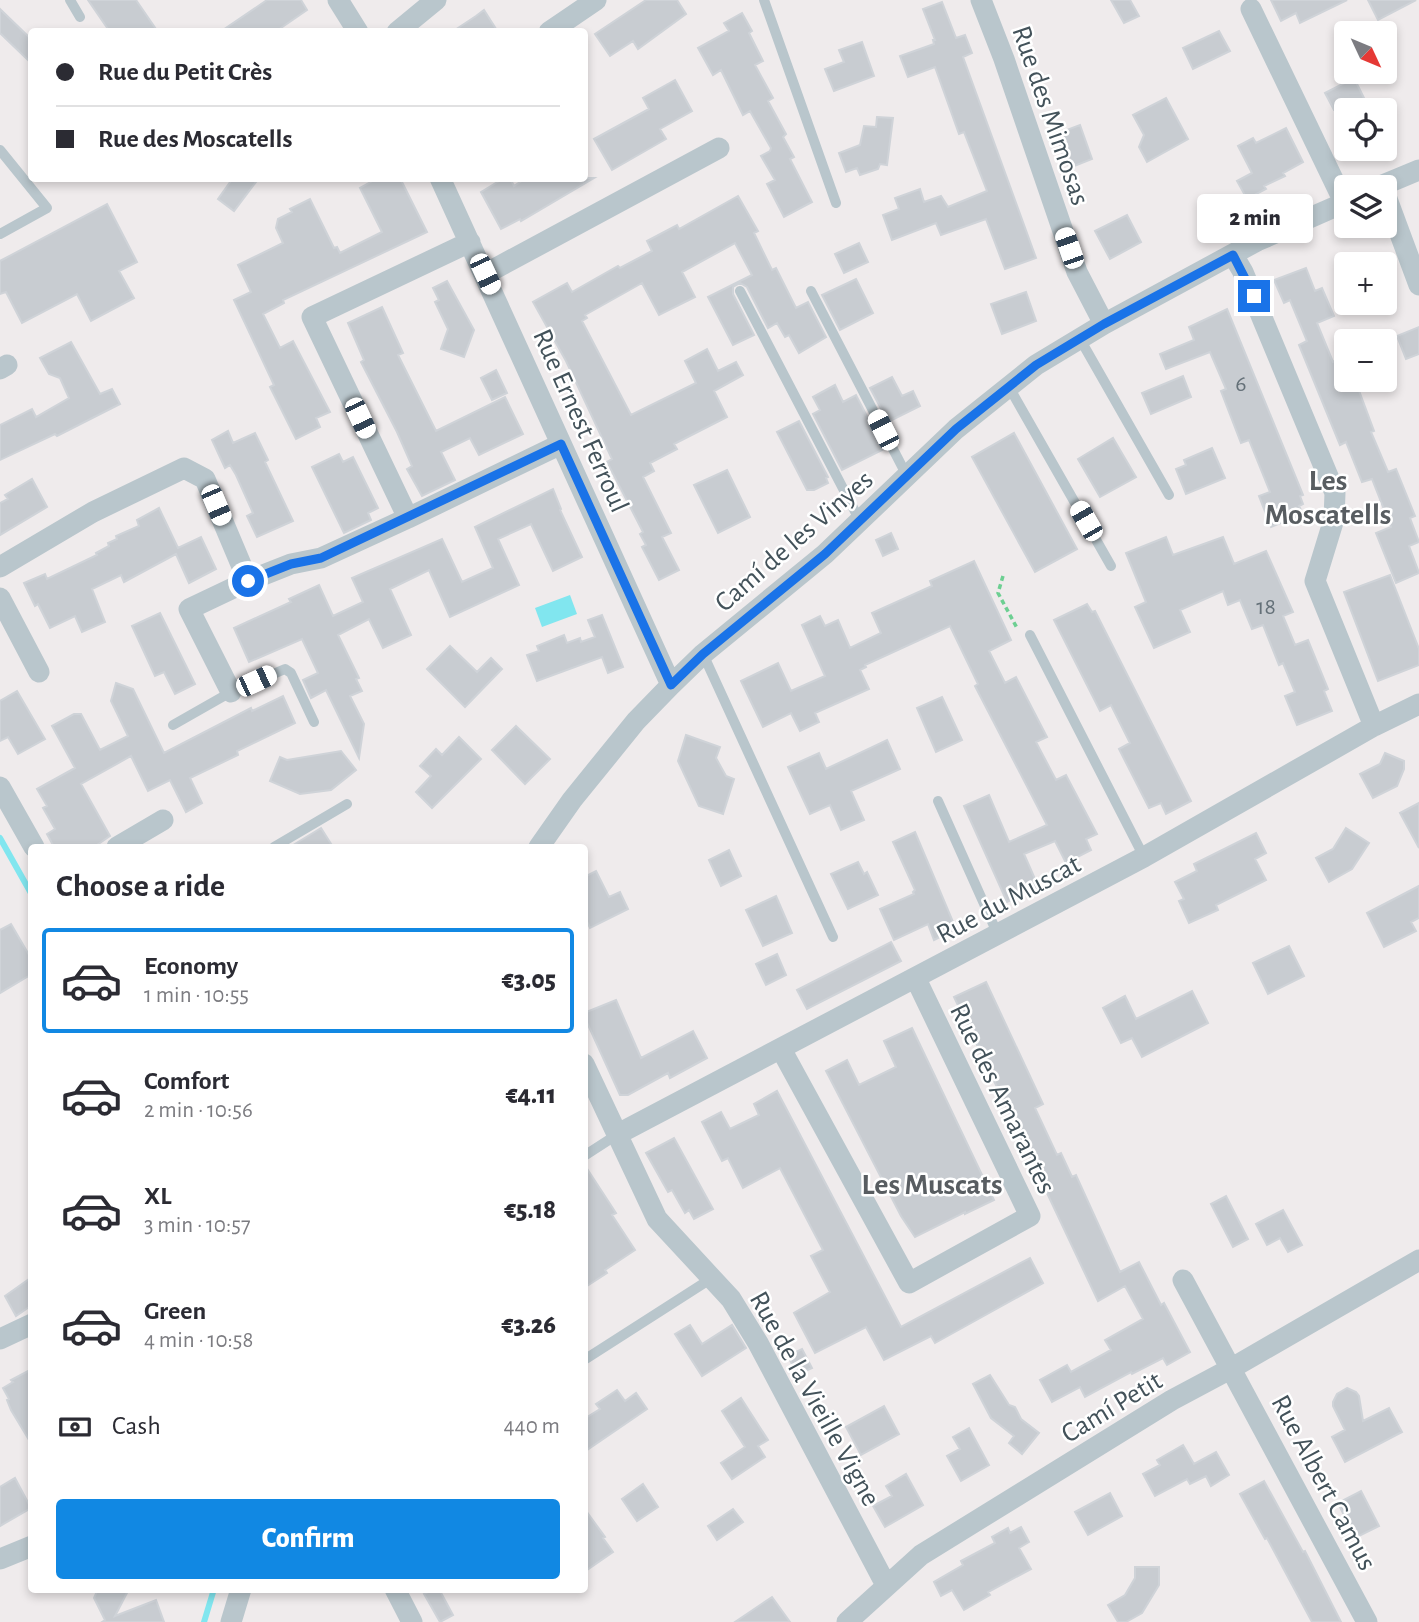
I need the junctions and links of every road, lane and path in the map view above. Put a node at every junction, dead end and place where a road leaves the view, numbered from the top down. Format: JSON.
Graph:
{"nodes":[{"id":1,"x":70,"y":0,"type":"edge"},
{"id":2,"x":338,"y":0,"type":"edge"},
{"id":3,"x":436,"y":0,"type":"edge"},
{"id":4,"x":596,"y":0,"type":"edge"},
{"id":5,"x":764,"y":0,"type":"edge"},
{"id":6,"x":981,"y":0,"type":"edge"},
{"id":7,"x":1251,"y":9,"type":"dead end"},
{"id":8,"x":80,"y":17,"type":"dead end"},
{"id":9,"x":352,"y":28,"type":"edge"},
{"id":10,"x":402,"y":28,"type":"edge"},
{"id":11,"x":555,"y":28,"type":"edge"},
{"id":12,"x":719,"y":148,"type":"dead end"},
{"id":13,"x":0,"y":150,"type":"edge"},
{"id":14,"x":1419,"y":170,"type":"edge"},
{"id":15,"x":1334,"y":179,"type":"edge"},
{"id":16,"x":1397,"y":181,"type":"edge"},
{"id":17,"x":442,"y":182,"type":"edge"},
{"id":18,"x":836,"y":203,"type":"dead end"},
{"id":19,"x":1334,"y":207,"type":"edge"},
{"id":20,"x":1397,"y":227,"type":"edge"},
{"id":21,"x":0,"y":234,"type":"edge"},
{"id":22,"x":470,"y":242,"type":"junction"},
{"id":23,"x":1233,"y":255,"type":"junction"},
{"id":24,"x":485,"y":274,"type":"junction"},
{"id":25,"x":1419,"y":285,"type":"edge"},
{"id":26,"x":811,"y":290,"type":"dead end"},
{"id":27,"x":740,"y":291,"type":"dead end"},
{"id":28,"x":1104,"y":324,"type":"junction"},
{"id":29,"x":1080,"y":339,"type":"junction"},
{"id":30,"x":1009,"y":387,"type":"junction"},
{"id":31,"x":561,"y":444,"type":"junction"},
{"id":32,"x":906,"y":477,"type":"junction"},
{"id":33,"x":1169,"y":495,"type":"dead end"},
{"id":34,"x":408,"y":518,"type":"junction"},
{"id":35,"x":860,"y":521,"type":"junction"},
{"id":36,"x":1111,"y":566,"type":"dead end"},
{"id":37,"x":0,"y":567,"type":"edge"},
{"id":38,"x":1003,"y":576,"type":"dead end"},
{"id":39,"x":248,"y":581,"type":"junction"},
{"id":40,"x":0,"y":598,"type":"edge"},
{"id":41,"x":1030,"y":635,"type":"joint"},
{"id":42,"x":703,"y":654,"type":"junction"},
{"id":43,"x":39,"y":671,"type":"dead end"},
{"id":44,"x":671,"y":685,"type":"junction"},
{"id":45,"x":231,"y":692,"type":"junction"},
{"id":46,"x":1419,"y":704,"type":"edge"},
{"id":47,"x":314,"y":722,"type":"dead end"},
{"id":48,"x":173,"y":725,"type":"dead end"},
{"id":49,"x":1374,"y":726,"type":"junction"},
{"id":50,"x":0,"y":787,"type":"edge"},
{"id":51,"x":938,"y":801,"type":"dead end"},
{"id":52,"x":347,"y":804,"type":"dead end"},
{"id":53,"x":163,"y":820,"type":"dead end"},
{"id":54,"x":32,"y":844,"type":"edge"},
{"id":55,"x":122,"y":844,"type":"edge"},
{"id":56,"x":279,"y":844,"type":"edge"},
{"id":57,"x":541,"y":844,"type":"edge"},
{"id":58,"x":1144,"y":857,"type":"junction"},
{"id":59,"x":998,"y":935,"type":"junction"},
{"id":60,"x":833,"y":937,"type":"dead end"},
{"id":61,"x":916,"y":979,"type":"junction"},
{"id":62,"x":780,"y":1049,"type":"junction"},
{"id":63,"x":588,"y":1073,"type":"edge"},
{"id":64,"x":618,"y":1134,"type":"junction"},
{"id":65,"x":588,"y":1153,"type":"edge"},
{"id":66,"x":1419,"y":1260,"type":"edge"},
{"id":67,"x":712,"y":1278,"type":"junction"},
{"id":68,"x":1183,"y":1280,"type":"dead end"},
{"id":69,"x":28,"y":1326,"type":"edge"},
{"id":70,"x":1,"y":1337,"type":"edge"},
{"id":71,"x":588,"y":1357,"type":"edge"},
{"id":72,"x":1232,"y":1368,"type":"junction"},
{"id":73,"x":28,"y":1548,"type":"edge"},
{"id":74,"x":0,"y":1559,"type":"edge"},
{"id":75,"x":886,"y":1585,"type":"junction"},
{"id":76,"x":240,"y":1593,"type":"edge"},
{"id":77,"x":398,"y":1593,"type":"edge"},
{"id":78,"x":231,"y":1622,"type":"edge"},
{"id":79,"x":412,"y":1622,"type":"edge"},
{"id":80,"x":847,"y":1622,"type":"edge"},
{"id":81,"x":1367,"y":1622,"type":"edge"}],
"edges":[{"from":1,"to":8,"type":"lane"},
{"from":2,"to":9,"type":"street"},
{"from":3,"to":10,"type":"street"},
{"from":4,"to":11,"type":"street"},
{"from":5,"to":18,"type":"lane"},
{"from":6,"to":28,"type":"street","name":"Rue des Mimosas"},
{"from":7,"to":15,"type":"street"},
{"from":12,"to":24,"type":"street"},
{"from":13,"to":21,"type":"lane"},
{"from":14,"to":16,"type":"street"},
{"from":17,"to":22,"type":"street","name":"Rue Ernest Ferroul"},
{"from":19,"to":23,"type":"street","name":"Camí de les Vinyes"},
{"from":20,"to":25,"type":"street"},
{"from":22,"to":24,"type":"street","name":"Rue Ernest Ferroul"},
{"from":22,"to":34,"type":"street"},
{"from":23,"to":28,"type":"street","name":"Camí de les Vinyes"},
{"from":23,"to":49,"type":"street"},
{"from":24,"to":31,"type":"street","name":"Rue Ernest Ferroul"},
{"from":26,"to":32,"type":"lane"},
{"from":27,"to":35,"type":"lane"},
{"from":28,"to":29,"type":"street","name":"Camí de les Vinyes"},
{"from":29,"to":30,"type":"street","name":"Camí de les Vinyes"},
{"from":29,"to":33,"type":"lane"},
{"from":30,"to":32,"type":"street","name":"Camí de les Vinyes"},
{"from":30,"to":36,"type":"lane"},
{"from":31,"to":34,"type":"street"},
{"from":31,"to":44,"type":"street","name":"Rue Ernest Ferroul"},
{"from":32,"to":35,"type":"street","name":"Camí de les Vinyes"},
{"from":34,"to":39,"type":"street"},
{"from":35,"to":42,"type":"street","name":"Camí de les Vinyes"},
{"from":37,"to":39,"type":"street"},
{"from":38,"to":41,"type":"path"},
{"from":39,"to":45,"type":"street"},
{"from":40,"to":43,"type":"street"},
{"from":41,"to":58,"type":"lane"},
{"from":42,"to":44,"type":"street","name":"Camí de les Vinyes"},
{"from":42,"to":60,"type":"lane"},
{"from":44,"to":57,"type":"street","name":"Camí de les Vinyes"},
{"from":45,"to":47,"type":"lane"},
{"from":45,"to":48,"type":"lane"},
{"from":46,"to":49,"type":"street","name":"Rue du Muscat"},
{"from":49,"to":58,"type":"street","name":"Rue du Muscat"},
{"from":50,"to":54,"type":"street"},
{"from":51,"to":59,"type":"lane"},
{"from":52,"to":56,"type":"lane"},
{"from":53,"to":55,"type":"street"},
{"from":58,"to":59,"type":"street","name":"Rue du Muscat"},
{"from":59,"to":61,"type":"street","name":"Rue du Muscat"},
{"from":61,"to":62,"type":"street","name":"Rue du Muscat"},
{"from":61,"to":62,"type":"street","name":"Rue des Amarantes"},
{"from":62,"to":64,"type":"street","name":"Rue du Muscat"},
{"from":63,"to":64,"type":"street","name":"Rue de la Vieille Vigne"},
{"from":64,"to":65,"type":"lane"},
{"from":64,"to":67,"type":"street","name":"Rue de la Vieille Vigne"},
{"from":66,"to":72,"type":"street","name":"Camí Petit"},
{"from":67,"to":71,"type":"lane"},
{"from":67,"to":75,"type":"street","name":"Rue de la Vieille Vigne"},
{"from":68,"to":72,"type":"street","name":"Rue Albert Camus"},
{"from":69,"to":70,"type":"street"},
{"from":72,"to":75,"type":"street","name":"Camí Petit"},
{"from":72,"to":81,"type":"street","name":"Rue Albert Camus"},
{"from":73,"to":74,"type":"street"},
{"from":75,"to":80,"type":"street","name":"Camí Petit"},
{"from":76,"to":78,"type":"street"},
{"from":77,"to":79,"type":"street"}]}
